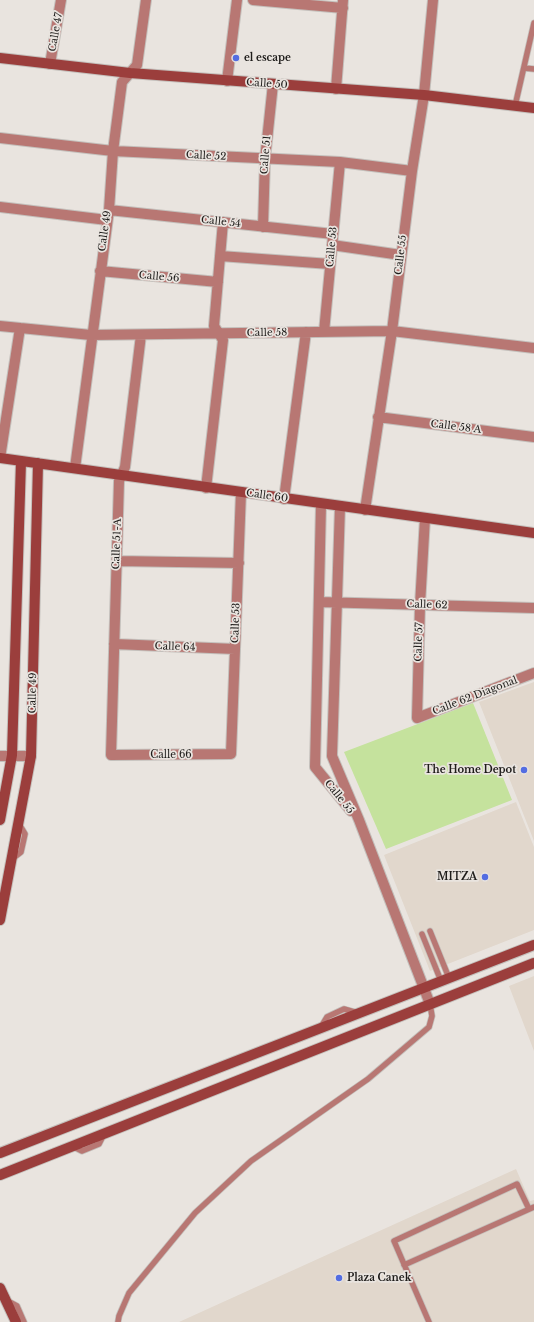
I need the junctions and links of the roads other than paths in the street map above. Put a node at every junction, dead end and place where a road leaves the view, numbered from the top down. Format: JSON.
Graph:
{"nodes":[{"id":1,"x":61,"y":0,"type":"edge"},
{"id":2,"x":146,"y":0,"type":"edge"},
{"id":3,"x":237,"y":0,"type":"edge"},
{"id":4,"x":253,"y":0,"type":"edge"},
{"id":5,"x":433,"y":0,"type":"edge"},
{"id":6,"x":343,"y":4,"type":"edge"},
{"id":7,"x":534,"y":23,"type":"edge"},
{"id":8,"x":0,"y":58,"type":"edge"},
{"id":9,"x":50,"y":64,"type":"junction"},
{"id":10,"x":524,"y":68,"type":"junction"},
{"id":11,"x":534,"y":69,"type":"edge"},
{"id":12,"x":130,"y":74,"type":"junction"},
{"id":13,"x":227,"y":81,"type":"junction"},
{"id":14,"x":274,"y":84,"type":"junction"},
{"id":15,"x":336,"y":89,"type":"junction"},
{"id":16,"x":424,"y":95,"type":"junction"},
{"id":17,"x":515,"y":106,"type":"junction"},
{"id":18,"x":534,"y":108,"type":"edge"},
{"id":19,"x":0,"y":138,"type":"edge"},
{"id":20,"x":113,"y":151,"type":"junction"},
{"id":21,"x":265,"y":159,"type":"junction"},
{"id":22,"x":340,"y":162,"type":"junction"},
{"id":23,"x":412,"y":171,"type":"junction"},
{"id":24,"x":0,"y":207,"type":"edge"},
{"id":25,"x":108,"y":215,"type":"junction"},
{"id":26,"x":223,"y":222,"type":"junction"},
{"id":27,"x":263,"y":227,"type":"junction"},
{"id":28,"x":333,"y":234,"type":"junction"},
{"id":29,"x":332,"y":246,"type":"junction"},
{"id":30,"x":401,"y":255,"type":"junction"},
{"id":31,"x":220,"y":256,"type":"junction"},
{"id":32,"x":330,"y":264,"type":"junction"},
{"id":33,"x":100,"y":271,"type":"junction"},
{"id":34,"x":218,"y":282,"type":"junction"},
{"id":35,"x":0,"y":326,"type":"edge"},
{"id":36,"x":20,"y":328,"type":"junction"},
{"id":37,"x":392,"y":331,"type":"junction"},
{"id":38,"x":306,"y":332,"type":"junction"},
{"id":39,"x":324,"y":332,"type":"junction"},
{"id":40,"x":218,"y":334,"type":"junction"},
{"id":41,"x":91,"y":335,"type":"junction"},
{"id":42,"x":141,"y":335,"type":"junction"},
{"id":43,"x":534,"y":348,"type":"edge"},
{"id":44,"x":378,"y":417,"type":"junction"},
{"id":45,"x":534,"y":437,"type":"edge"},
{"id":46,"x":0,"y":458,"type":"edge"},
{"id":47,"x":21,"y":461,"type":"junction"},
{"id":48,"x":38,"y":463,"type":"junction"},
{"id":49,"x":75,"y":468,"type":"junction"},
{"id":50,"x":122,"y":474,"type":"junction"},
{"id":51,"x":206,"y":488,"type":"junction"},
{"id":52,"x":241,"y":492,"type":"junction"},
{"id":53,"x":284,"y":499,"type":"junction"},
{"id":54,"x":321,"y":504,"type":"junction"},
{"id":55,"x":340,"y":506,"type":"junction"},
{"id":56,"x":365,"y":510,"type":"junction"},
{"id":57,"x":425,"y":518,"type":"junction"},
{"id":58,"x":534,"y":533,"type":"edge"},
{"id":59,"x":117,"y":561,"type":"junction"},
{"id":60,"x":238,"y":563,"type":"junction"},
{"id":61,"x":17,"y":599,"type":"junction"},
{"id":62,"x":35,"y":599,"type":"junction"},
{"id":63,"x":319,"y":602,"type":"junction"},
{"id":64,"x":337,"y":602,"type":"junction"},
{"id":65,"x":420,"y":605,"type":"junction"},
{"id":66,"x":534,"y":608,"type":"edge"},
{"id":67,"x":114,"y":644,"type":"junction"},
{"id":68,"x":235,"y":649,"type":"junction"},
{"id":69,"x":534,"y":673,"type":"edge"},
{"id":70,"x":417,"y":718,"type":"joint"},
{"id":71,"x":231,"y":754,"type":"joint"},
{"id":72,"x":12,"y":755,"type":"junction"},
{"id":73,"x":111,"y":755,"type":"joint"},
{"id":74,"x":0,"y":756,"type":"edge"},
{"id":75,"x":31,"y":756,"type":"junction"},
{"id":76,"x":0,"y":820,"type":"edge"},
{"id":77,"x":358,"y":820,"type":"junction"},
{"id":78,"x":0,"y":920,"type":"edge"},
{"id":79,"x":430,"y":931,"type":"dead end"},
{"id":80,"x":422,"y":934,"type":"dead end"},
{"id":81,"x":534,"y":945,"type":"edge"},
{"id":82,"x":533,"y":965,"type":"edge"},
{"id":83,"x":445,"y":979,"type":"junction"},
{"id":84,"x":424,"y":988,"type":"junction"},
{"id":85,"x":430,"y":1004,"type":"junction"},
{"id":86,"x":183,"y":1081,"type":"junction"},
{"id":87,"x":191,"y":1099,"type":"junction"},
{"id":88,"x":0,"y":1153,"type":"edge"},
{"id":89,"x":0,"y":1175,"type":"edge"},
{"id":90,"x":531,"y":1208,"type":"edge"},
{"id":91,"x":404,"y":1265,"type":"junction"},
{"id":92,"x":0,"y":1288,"type":"edge"},
{"id":93,"x":6,"y":1300,"type":"junction"},
{"id":94,"x":16,"y":1322,"type":"edge"},
{"id":95,"x":24,"y":1322,"type":"edge"},
{"id":96,"x":118,"y":1322,"type":"edge"},
{"id":97,"x":429,"y":1322,"type":"edge"}],
"edges":[{"from":1,"to":9,"type":"street","name":"Calle 47"},
{"from":2,"to":12,"type":"street","name":"Calle 49"},
{"from":3,"to":13,"type":"street"},
{"from":4,"to":6,"type":"street"},
{"from":5,"to":16,"type":"street","name":"Calle 55"},
{"from":6,"to":15,"type":"street"},
{"from":7,"to":10,"type":"lane"},
{"from":8,"to":9,"type":"street","name":"Calle 50"},
{"from":9,"to":12,"type":"street","name":"Calle 50"},
{"from":10,"to":11,"type":"lane"},
{"from":10,"to":17,"type":"lane"},
{"from":12,"to":13,"type":"street","name":"Calle 50"},
{"from":12,"to":20,"type":"street","name":"Calle 49"},
{"from":13,"to":14,"type":"street","name":"Calle 50"},
{"from":14,"to":15,"type":"street","name":"Calle 50"},
{"from":14,"to":21,"type":"street","name":"Calle 51"},
{"from":15,"to":16,"type":"street","name":"Calle 50"},
{"from":16,"to":17,"type":"street","name":"Calle 50"},
{"from":16,"to":23,"type":"street","name":"Calle 55"},
{"from":17,"to":18,"type":"street","name":"Calle 50"},
{"from":19,"to":20,"type":"street","name":"Calle 52"},
{"from":20,"to":21,"type":"street","name":"Calle 52"},
{"from":20,"to":25,"type":"street","name":"Calle 49"},
{"from":21,"to":22,"type":"street","name":"Calle 52"},
{"from":21,"to":27,"type":"street","name":"Calle 51"},
{"from":22,"to":23,"type":"street","name":"Calle 52"},
{"from":22,"to":28,"type":"street","name":"Calle 53"},
{"from":23,"to":30,"type":"street","name":"Calle 55"},
{"from":24,"to":25,"type":"street","name":"Calle 54"},
{"from":25,"to":26,"type":"street","name":"Calle 54"},
{"from":25,"to":33,"type":"street","name":"Calle 49"},
{"from":26,"to":27,"type":"street","name":"Calle 54"},
{"from":26,"to":31,"type":"street"},
{"from":27,"to":28,"type":"street","name":"Calle 54"},
{"from":28,"to":29,"type":"street","name":"Calle 53"},
{"from":29,"to":30,"type":"street"},
{"from":29,"to":32,"type":"street","name":"Calle 53"},
{"from":30,"to":37,"type":"street","name":"Calle 55"},
{"from":31,"to":32,"type":"street"},
{"from":31,"to":34,"type":"street"},
{"from":32,"to":39,"type":"street","name":"Calle 53"},
{"from":33,"to":34,"type":"street","name":"Calle 56"},
{"from":33,"to":41,"type":"street","name":"Calle 49"},
{"from":34,"to":40,"type":"street"},
{"from":35,"to":36,"type":"street","name":"Calle 58"},
{"from":36,"to":41,"type":"street","name":"Calle 58"},
{"from":36,"to":46,"type":"street"},
{"from":37,"to":39,"type":"street","name":"Calle 58"},
{"from":37,"to":43,"type":"street","name":"Calle 58"},
{"from":37,"to":44,"type":"street","name":"Calle 55"},
{"from":38,"to":39,"type":"street","name":"Calle 58"},
{"from":38,"to":40,"type":"street","name":"Calle 58"},
{"from":38,"to":53,"type":"street"},
{"from":40,"to":42,"type":"street","name":"Calle 58"},
{"from":40,"to":51,"type":"street"},
{"from":41,"to":42,"type":"street","name":"Calle 58"},
{"from":41,"to":49,"type":"street","name":"Calle 49"},
{"from":42,"to":50,"type":"street","name":"Calle 51-A"},
{"from":44,"to":45,"type":"street","name":"Calle 58 A"},
{"from":44,"to":56,"type":"street","name":"Calle 55"},
{"from":46,"to":47,"type":"street","name":"Calle 60"},
{"from":47,"to":48,"type":"street","name":"Calle 60"},
{"from":47,"to":61,"type":"street","name":"Calle 49"},
{"from":48,"to":49,"type":"street","name":"Calle 60"},
{"from":48,"to":62,"type":"street","name":"Calle 49"},
{"from":49,"to":50,"type":"street","name":"Calle 60"},
{"from":50,"to":51,"type":"street","name":"Calle 60"},
{"from":50,"to":59,"type":"street","name":"Calle 51-A"},
{"from":51,"to":52,"type":"street","name":"Calle 60"},
{"from":52,"to":53,"type":"street","name":"Calle 60"},
{"from":52,"to":60,"type":"street","name":"Calle 53"},
{"from":53,"to":54,"type":"street","name":"Calle 60"},
{"from":54,"to":55,"type":"street","name":"Calle 60"},
{"from":54,"to":63,"type":"street","name":"Calle 55"},
{"from":55,"to":56,"type":"street","name":"Calle 60"},
{"from":55,"to":64,"type":"street","name":"Calle 55"},
{"from":56,"to":57,"type":"street","name":"Calle 60"},
{"from":57,"to":58,"type":"street","name":"Calle 60"},
{"from":57,"to":65,"type":"street","name":"Calle 57"},
{"from":59,"to":60,"type":"street"},
{"from":59,"to":67,"type":"street","name":"Calle 51-A"},
{"from":60,"to":68,"type":"street","name":"Calle 53"},
{"from":61,"to":62,"type":"street"},
{"from":61,"to":72,"type":"street","name":"Calle 49"},
{"from":62,"to":75,"type":"street","name":"Calle 49"},
{"from":63,"to":64,"type":"street","name":"Calle 62"},
{"from":63,"to":77,"type":"street","name":"Calle 55"},
{"from":64,"to":65,"type":"street","name":"Calle 62"},
{"from":64,"to":77,"type":"street","name":"Calle 55"},
{"from":65,"to":66,"type":"street","name":"Calle 62"},
{"from":65,"to":70,"type":"street","name":"Calle 57"},
{"from":67,"to":68,"type":"street","name":"Calle 64"},
{"from":67,"to":73,"type":"street","name":"Calle 51-A"},
{"from":68,"to":71,"type":"street","name":"Calle 53"},
{"from":69,"to":70,"type":"street","name":"Calle 62 Diagonal"},
{"from":71,"to":73,"type":"street","name":"Calle 66"},
{"from":72,"to":74,"type":"street"},
{"from":72,"to":75,"type":"street"},
{"from":72,"to":76,"type":"street","name":"Calle 49"},
{"from":75,"to":78,"type":"street","name":"Calle 49"},
{"from":77,"to":84,"type":"street"},
{"from":79,"to":83,"type":"lane"},
{"from":80,"to":83,"type":"lane"},
{"from":81,"to":83,"type":"street"},
{"from":82,"to":85,"type":"street"},
{"from":83,"to":84,"type":"street"},
{"from":84,"to":85,"type":"street"},
{"from":84,"to":86,"type":"street"},
{"from":85,"to":87,"type":"street"},
{"from":85,"to":96,"type":"lane"},
{"from":86,"to":87,"type":"street"},
{"from":86,"to":88,"type":"street"},
{"from":87,"to":89,"type":"street"},
{"from":90,"to":91,"type":"lane"},
{"from":90,"to":91,"type":"lane"},
{"from":91,"to":97,"type":"lane"},
{"from":92,"to":93,"type":"street"},
{"from":93,"to":94,"type":"street"},
{"from":93,"to":95,"type":"lane"}]}
